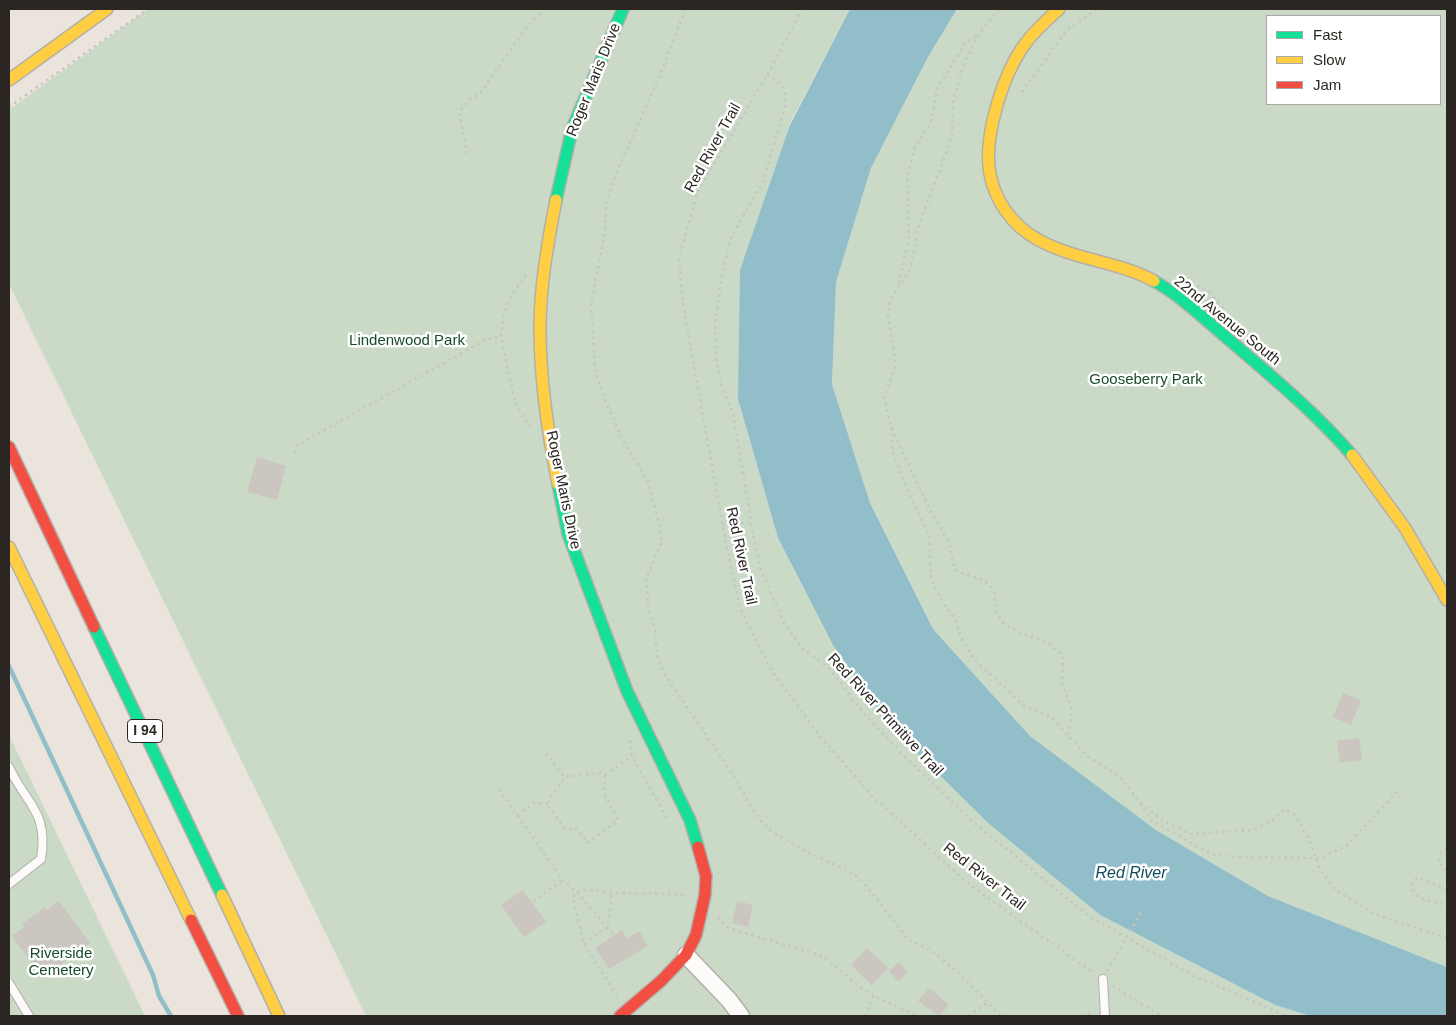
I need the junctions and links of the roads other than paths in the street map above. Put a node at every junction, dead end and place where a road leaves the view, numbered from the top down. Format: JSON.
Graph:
{"nodes":[{"id":1,"x":108,"y":9,"type":"edge"},
{"id":2,"x":623,"y":9,"type":"edge"},
{"id":3,"x":1059,"y":9,"type":"edge"},
{"id":4,"x":9,"y":80,"type":"edge"},
{"id":5,"x":9,"y":447,"type":"edge"},
{"id":6,"x":9,"y":547,"type":"edge"},
{"id":7,"x":1447,"y":600,"type":"edge"},
{"id":8,"x":9,"y":767,"type":"edge"},
{"id":9,"x":9,"y":884,"type":"edge"},
{"id":10,"x":686,"y":955,"type":"junction"},
{"id":11,"x":1103,"y":980,"type":"road end"},
{"id":12,"x":9,"y":983,"type":"edge"},
{"id":13,"x":624,"y":1013,"type":"edge"},
{"id":14,"x":29,"y":1016,"type":"edge"},
{"id":15,"x":238,"y":1016,"type":"edge"},
{"id":16,"x":279,"y":1016,"type":"edge"},
{"id":17,"x":741,"y":1016,"type":"edge"},
{"id":18,"x":1105,"y":1016,"type":"edge"}],
"edges":[{"from":1,"to":4,"type":"main road"},
{"from":2,"to":10,"type":"main road","name":"Roger Maris Drive"},
{"from":3,"to":7,"type":"main road","name":"22nd Avenue South"},
{"from":5,"to":16,"type":"main road","number":"I 94"},
{"from":6,"to":15,"type":"main road","number":"I 94"},
{"from":8,"to":9,"type":"lane"},
{"from":10,"to":13,"type":"main road","name":"Roger Maris Drive"},
{"from":10,"to":17,"type":"street"},
{"from":11,"to":18,"type":"lane"},
{"from":12,"to":14,"type":"lane"}]}
